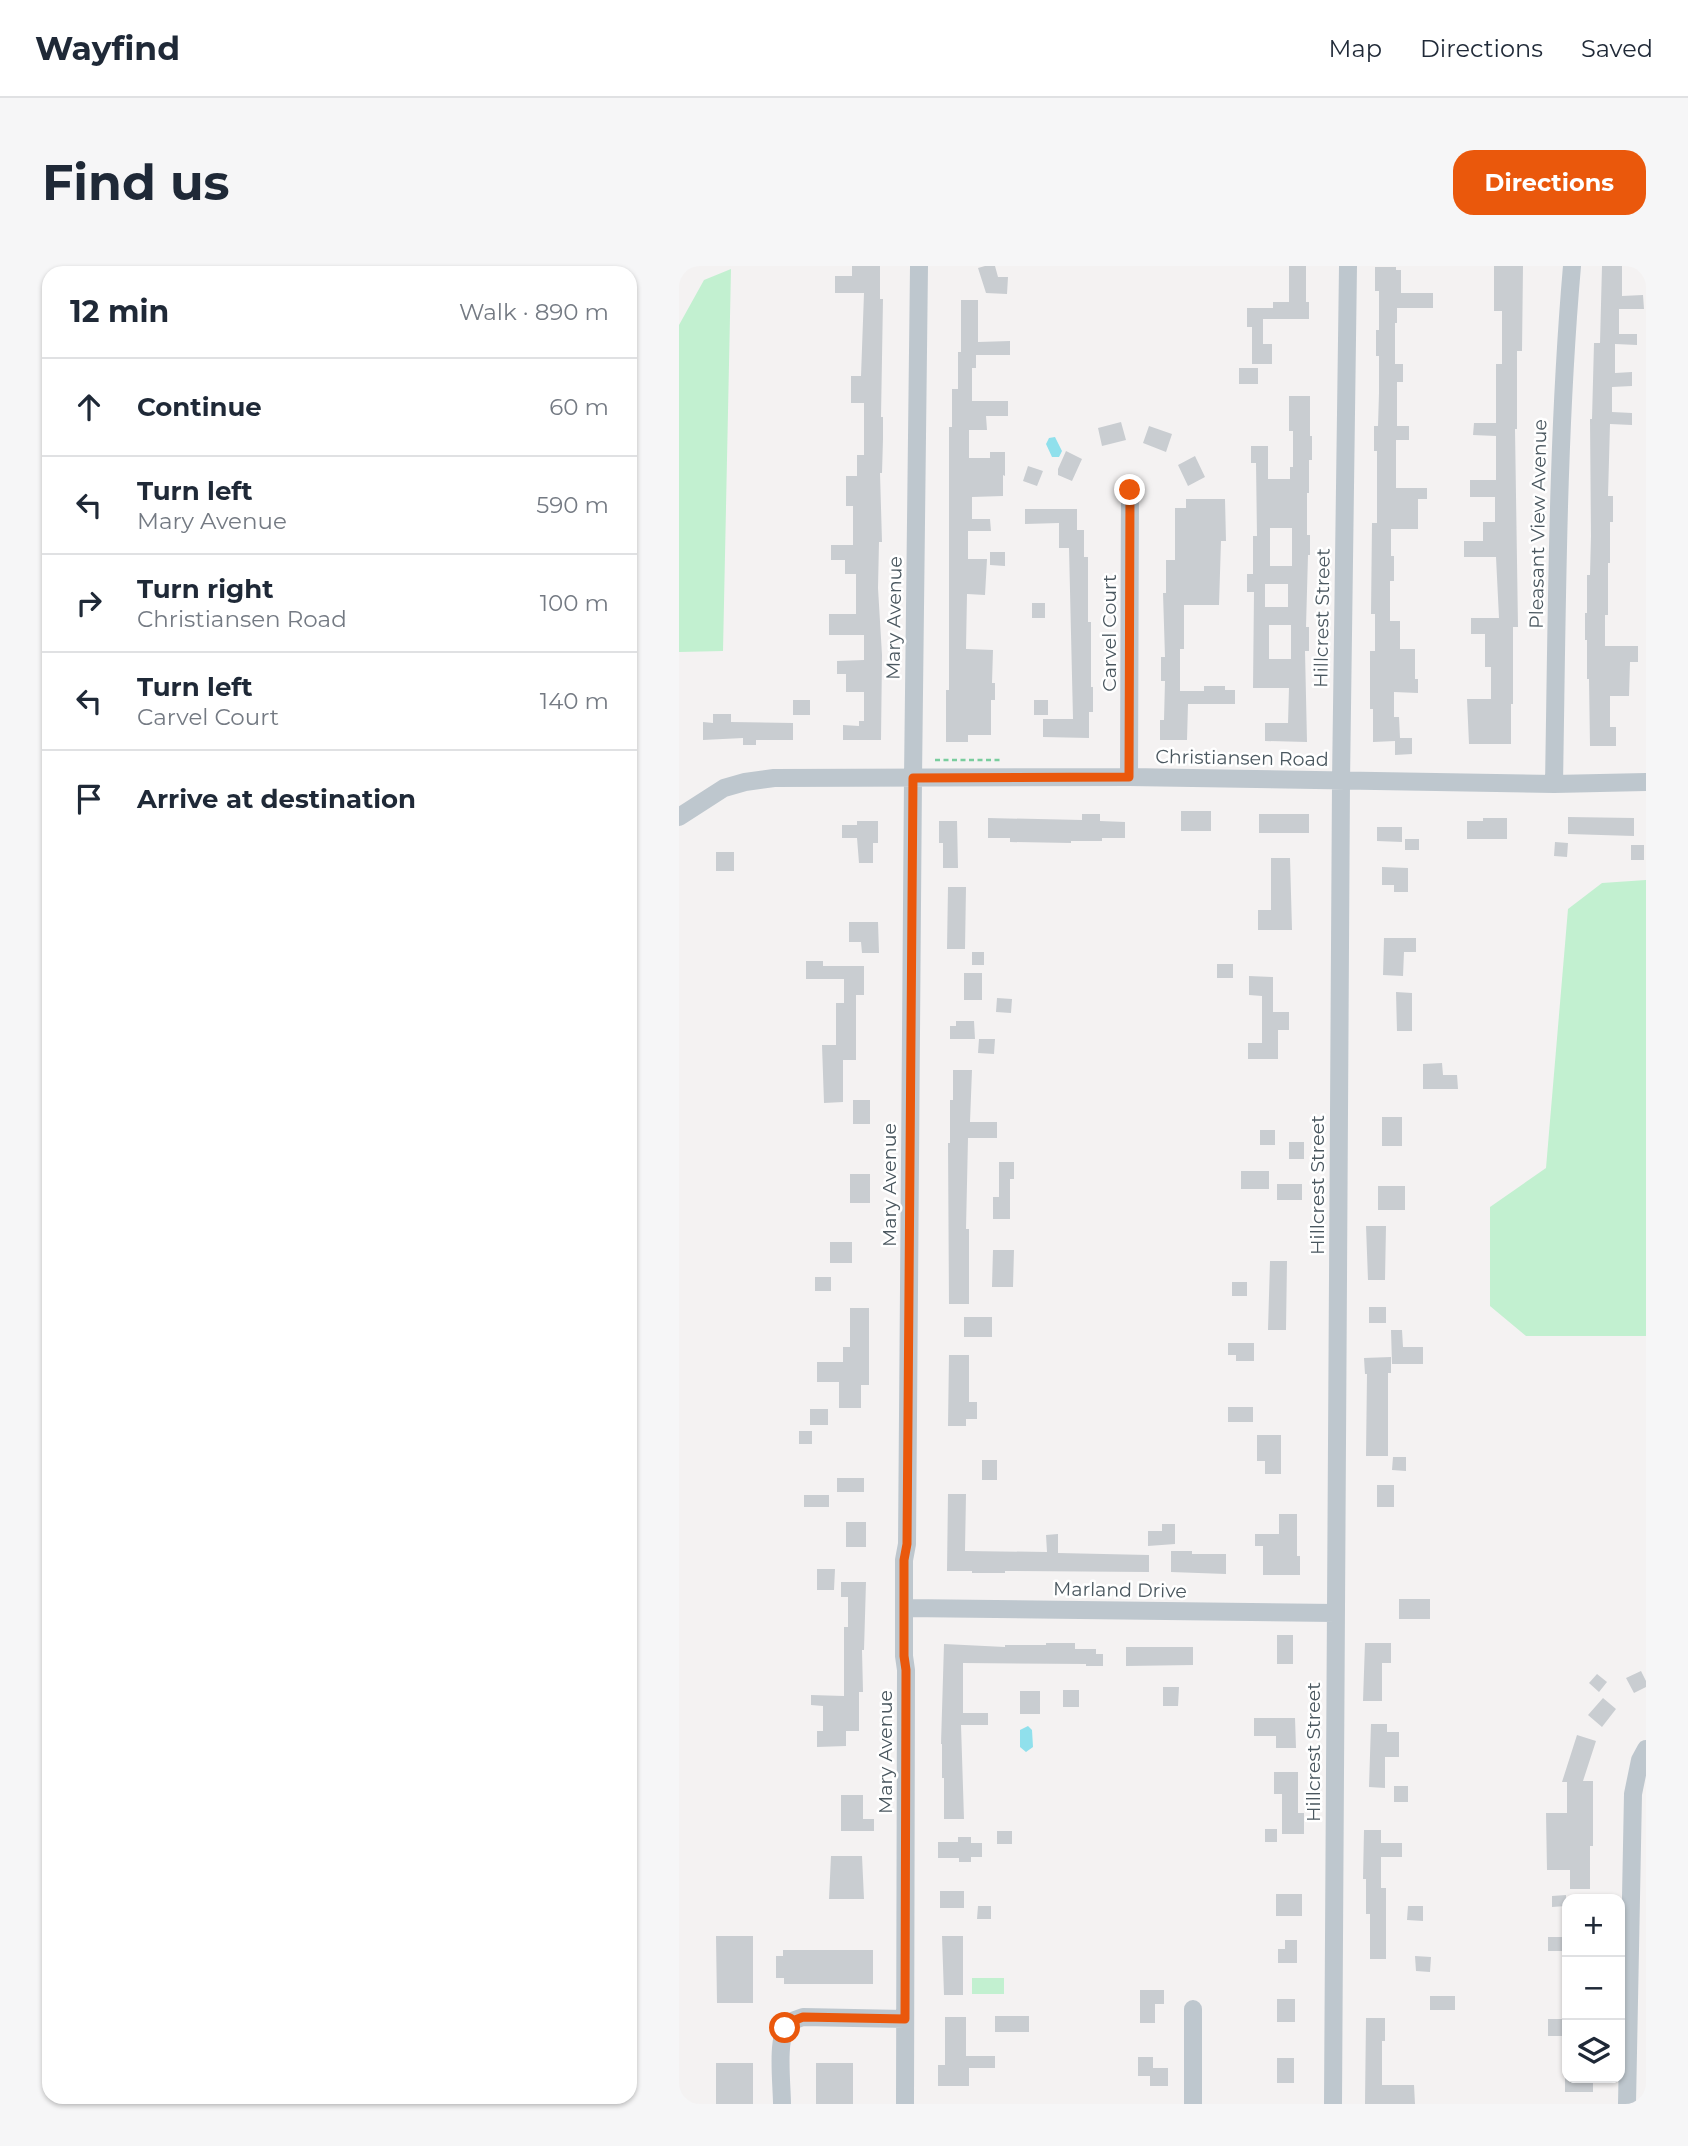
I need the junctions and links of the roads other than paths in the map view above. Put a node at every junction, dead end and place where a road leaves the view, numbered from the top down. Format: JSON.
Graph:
{"nodes":[{"id":1,"x":919,"y":266,"type":"edge"},
{"id":2,"x":1348,"y":266,"type":"edge"},
{"id":3,"x":1572,"y":266,"type":"edge"},
{"id":4,"x":1130,"y":490,"type":"dead end"},
{"id":5,"x":1129,"y":777,"type":"junction"},
{"id":6,"x":913,"y":778,"type":"junction"},
{"id":7,"x":1341,"y":782,"type":"junction"},
{"id":8,"x":1646,"y":782,"type":"edge"},
{"id":9,"x":1554,"y":784,"type":"junction"},
{"id":10,"x":679,"y":817,"type":"edge"},
{"id":11,"x":905,"y":1608,"type":"junction"},
{"id":12,"x":1335,"y":1613,"type":"junction"},
{"id":13,"x":1646,"y":1749,"type":"edge"},
{"id":14,"x":1193,"y":2009,"type":"dead end"},
{"id":15,"x":905,"y":2019,"type":"junction"},
{"id":16,"x":782,"y":2104,"type":"edge"},
{"id":17,"x":905,"y":2104,"type":"edge"},
{"id":18,"x":1193,"y":2104,"type":"edge"},
{"id":19,"x":1333,"y":2104,"type":"edge"},
{"id":20,"x":1627,"y":2104,"type":"edge"}],
"edges":[{"from":1,"to":6,"type":"street","name":"Mary Avenue"},
{"from":2,"to":7,"type":"street","name":"Hillcrest Street"},
{"from":3,"to":9,"type":"street","name":"Pleasant View Avenue"},
{"from":4,"to":5,"type":"street","name":"Carvel Court"},
{"from":5,"to":6,"type":"street","name":"Christiansen Road"},
{"from":5,"to":7,"type":"street","name":"Christiansen Road"},
{"from":6,"to":10,"type":"street","name":"Christiansen Road"},
{"from":6,"to":11,"type":"street","name":"Mary Avenue"},
{"from":7,"to":9,"type":"street","name":"Christiansen Road"},
{"from":7,"to":12,"type":"street","name":"Hillcrest Street"},
{"from":8,"to":9,"type":"street","name":"Christiansen Road"},
{"from":11,"to":12,"type":"street","name":"Marland Drive"},
{"from":11,"to":15,"type":"street","name":"Mary Avenue"},
{"from":12,"to":19,"type":"street","name":"Hillcrest Street"},
{"from":13,"to":20,"type":"street"},
{"from":14,"to":18,"type":"street"},
{"from":15,"to":16,"type":"street"},
{"from":15,"to":17,"type":"street","name":"Mary Avenue"}]}
